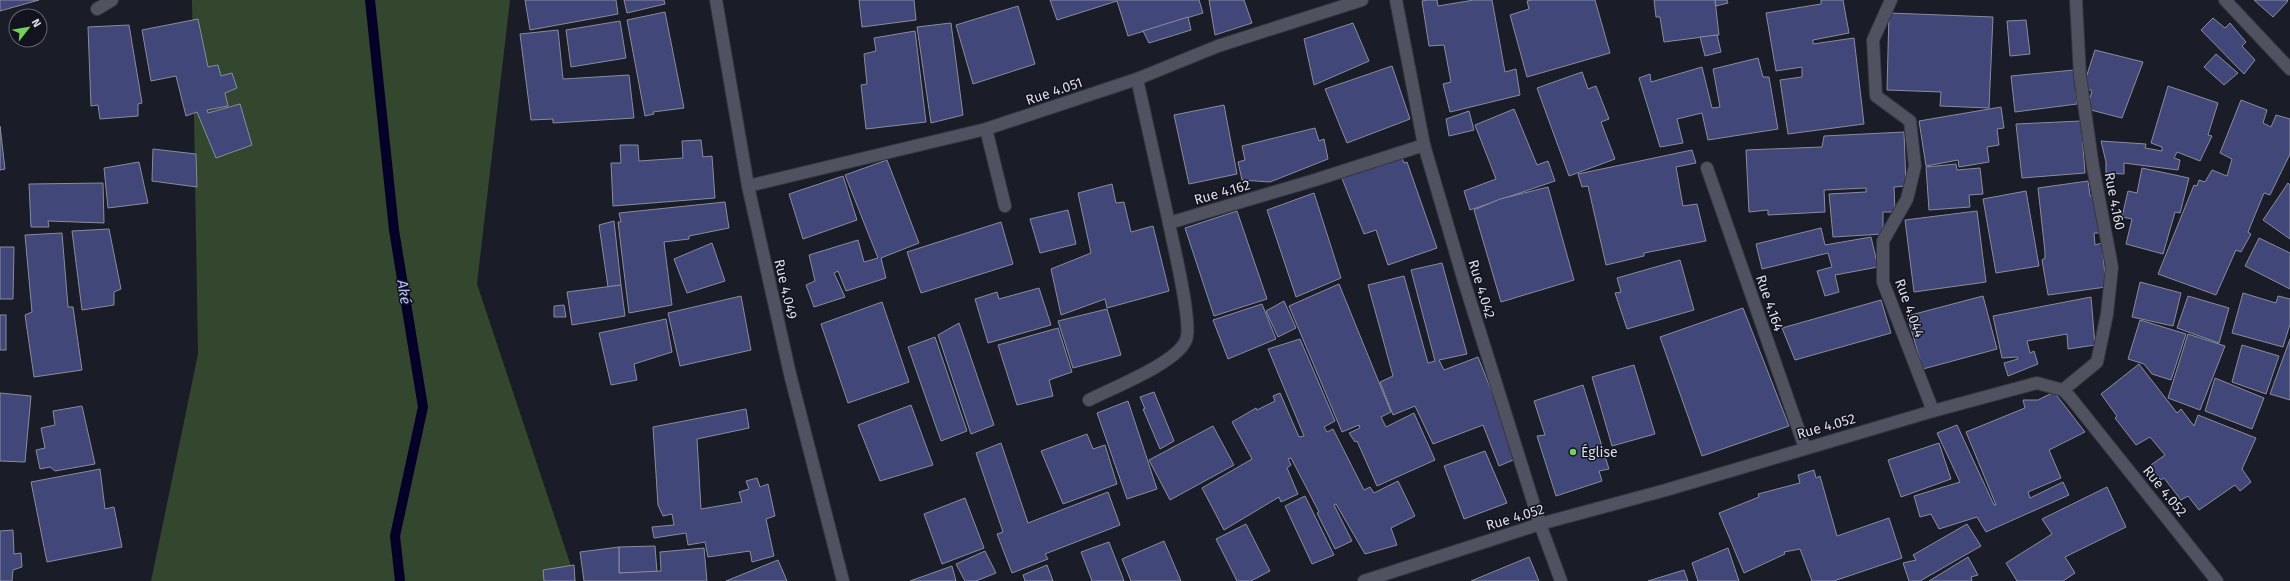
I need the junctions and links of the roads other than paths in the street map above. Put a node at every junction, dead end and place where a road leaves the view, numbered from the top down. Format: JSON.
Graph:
{"nodes":[{"id":1,"x":112,"y":0,"type":"edge"},
{"id":2,"x":716,"y":0,"type":"edge"},
{"id":3,"x":1362,"y":0,"type":"edge"},
{"id":4,"x":1396,"y":0,"type":"edge"},
{"id":5,"x":1891,"y":0,"type":"edge"},
{"id":6,"x":2076,"y":0,"type":"edge"},
{"id":7,"x":2225,"y":0,"type":"edge"},
{"id":8,"x":97,"y":9,"type":"dead end"},
{"id":9,"x":2290,"y":69,"type":"edge"},
{"id":10,"x":1137,"y":79,"type":"junction"},
{"id":11,"x":986,"y":129,"type":"junction"},
{"id":12,"x":1424,"y":145,"type":"junction"},
{"id":13,"x":1707,"y":168,"type":"dead end"},
{"id":14,"x":748,"y":186,"type":"junction"},
{"id":15,"x":1005,"y":206,"type":"dead end"},
{"id":16,"x":1170,"y":222,"type":"junction"},
{"id":17,"x":2063,"y":390,"type":"junction"},
{"id":18,"x":1089,"y":400,"type":"dead end"},
{"id":19,"x":1933,"y":411,"type":"junction"},
{"id":20,"x":1805,"y":448,"type":"junction"},
{"id":21,"x":1540,"y":524,"type":"junction"},
{"id":22,"x":842,"y":581,"type":"edge"},
{"id":23,"x":1364,"y":581,"type":"edge"},
{"id":24,"x":1561,"y":581,"type":"edge"},
{"id":25,"x":2217,"y":581,"type":"edge"}],
"edges":[{"from":1,"to":8,"type":"street"},
{"from":2,"to":14,"type":"street","name":"Rue 4.049"},
{"from":3,"to":10,"type":"street","name":"Rue 4.051"},
{"from":4,"to":12,"type":"street","name":"Rue 4.042"},
{"from":5,"to":19,"type":"street","name":"Rue 4.044"},
{"from":6,"to":17,"type":"street","name":"Rue 4.160"},
{"from":7,"to":9,"type":"street"},
{"from":10,"to":11,"type":"street","name":"Rue 4.051"},
{"from":10,"to":16,"type":"street"},
{"from":11,"to":14,"type":"street","name":"Rue 4.051"},
{"from":11,"to":15,"type":"street"},
{"from":12,"to":16,"type":"street","name":"Rue 4.162"},
{"from":12,"to":21,"type":"street","name":"Rue 4.042"},
{"from":13,"to":20,"type":"street","name":"Rue 4.164"},
{"from":14,"to":22,"type":"street","name":"Rue 4.049"},
{"from":16,"to":18,"type":"street"},
{"from":17,"to":19,"type":"street","name":"Rue 4.052"},
{"from":17,"to":25,"type":"street","name":"Rue 4.052"},
{"from":19,"to":20,"type":"street","name":"Rue 4.052"},
{"from":20,"to":21,"type":"street","name":"Rue 4.052"},
{"from":21,"to":23,"type":"street","name":"Rue 4.052"},
{"from":21,"to":24,"type":"street","name":"Rue 4.042"}]}
